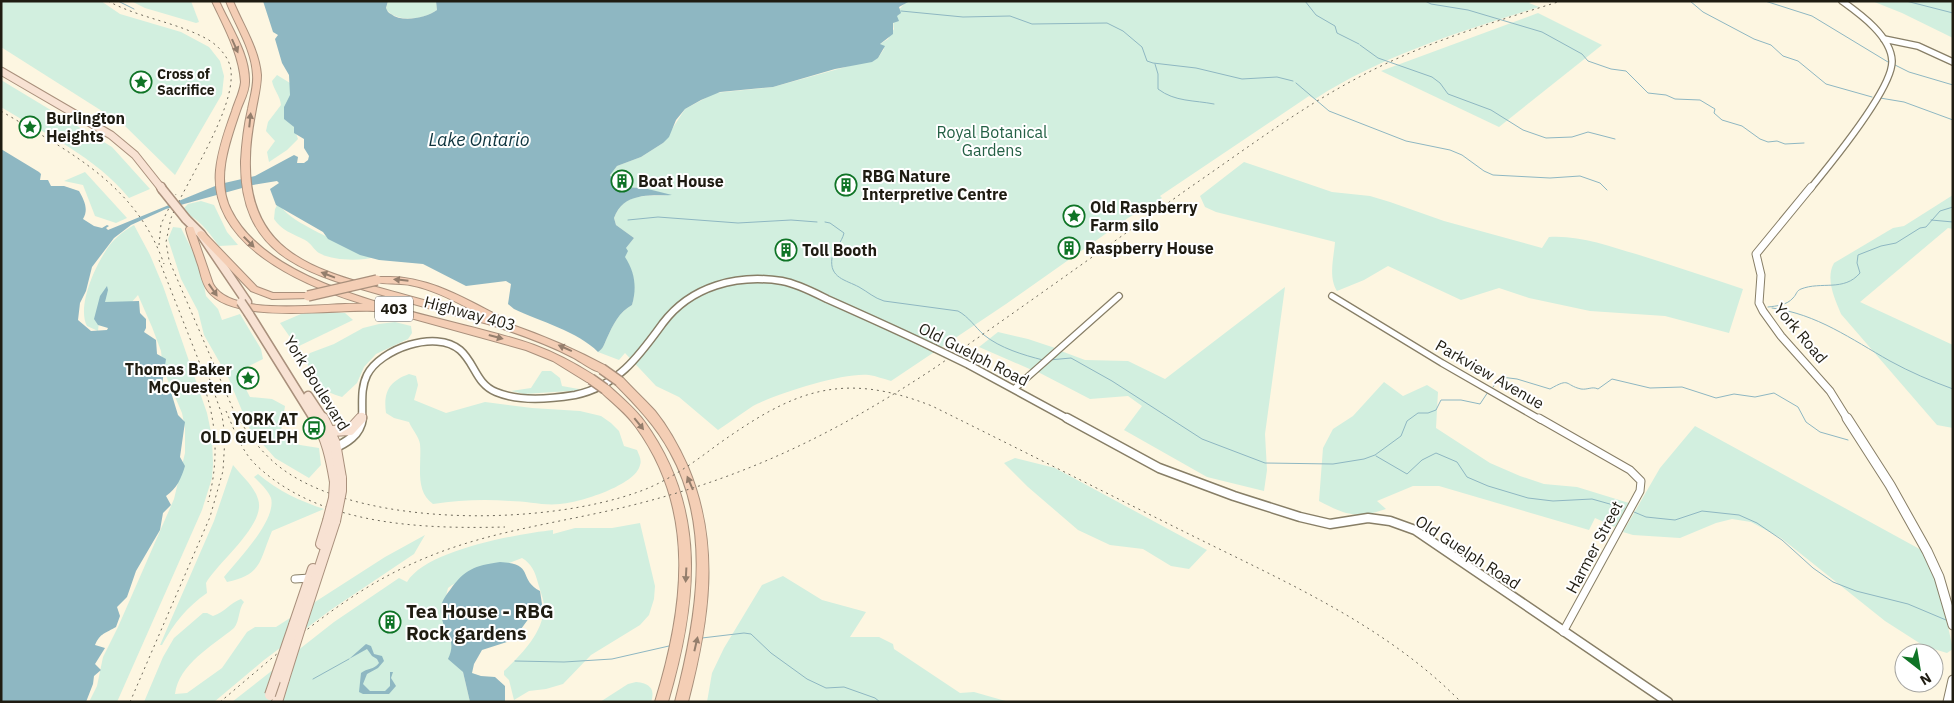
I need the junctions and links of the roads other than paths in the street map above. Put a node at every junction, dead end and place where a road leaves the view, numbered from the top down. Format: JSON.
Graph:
{"nodes":[{"id":1,"x":215,"y":1,"type":"edge"},
{"id":2,"x":228,"y":1,"type":"edge"},
{"id":3,"x":1842,"y":1,"type":"edge"},
{"id":4,"x":1884,"y":39,"type":"junction"},
{"id":5,"x":1953,"y":62,"type":"edge"},
{"id":6,"x":1,"y":71,"type":"edge"},
{"id":7,"x":188,"y":224,"type":"junction"},
{"id":8,"x":201,"y":234,"type":"junction"},
{"id":9,"x":1119,"y":296,"type":"dead end"},
{"id":10,"x":1332,"y":296,"type":"dead end"},
{"id":11,"x":244,"y":302,"type":"junction"},
{"id":12,"x":251,"y":314,"type":"junction"},
{"id":13,"x":463,"y":328,"type":"junction"},
{"id":14,"x":526,"y":333,"type":"junction"},
{"id":15,"x":1014,"y":389,"type":"junction"},
{"id":16,"x":362,"y":417,"type":"junction"},
{"id":17,"x":331,"y":431,"type":"junction"},
{"id":18,"x":334,"y":448,"type":"junction"},
{"id":19,"x":1636,"y":475,"type":"joint"},
{"id":20,"x":313,"y":578,"type":"junction"},
{"id":21,"x":295,"y":579,"type":"dead end"},
{"id":22,"x":1953,"y":625,"type":"edge"},
{"id":23,"x":297,"y":626,"type":"junction"},
{"id":24,"x":1563,"y":632,"type":"junction"},
{"id":25,"x":1953,"y":680,"type":"edge"},
{"id":26,"x":683,"y":698,"type":"edge"},
{"id":27,"x":271,"y":700,"type":"edge"},
{"id":28,"x":661,"y":702,"type":"edge"},
{"id":29,"x":1668,"y":702,"type":"edge"},
{"id":30,"x":1948,"y":702,"type":"edge"}],
"edges":[{"from":1,"to":13,"type":"highway","name":"Highway 403","number":"403","one_way":true},
{"from":14,"to":2,"type":"highway","name":"Highway 403","number":"403","one_way":true},
{"from":3,"to":4,"type":"main road","name":"York Road"},
{"from":4,"to":5,"type":"street"},
{"from":4,"to":22,"type":"main road","name":"York Road"},
{"from":6,"to":7,"type":"main road","name":"York Boulevard","bridge":true},
{"from":7,"to":8,"type":"main road","name":"York Boulevard"},
{"from":7,"to":11,"type":"main road","name":"York Boulevard"},
{"from":7,"to":13,"type":"highway","one_way":true},
{"from":8,"to":11,"type":"main road","name":"York Boulevard"},
{"from":14,"to":8,"type":"highway","one_way":true,"bridge":true},
{"from":9,"to":15,"type":"street"},
{"from":10,"to":19,"type":"street","name":"Parkview Avenue"},
{"from":11,"to":12,"type":"main road","name":"York Boulevard"},
{"from":12,"to":17,"type":"main road","name":"York Boulevard"},
{"from":12,"to":18,"type":"main road","name":"York Boulevard"},
{"from":13,"to":28,"type":"highway","name":"Highway 403","number":"403","one_way":true,"bridge":true},
{"from":26,"to":14,"type":"highway","name":"Highway 403","number":"403","one_way":true,"bridge":true},
{"from":15,"to":16,"type":"street","name":"Old Guelph Road","bridge":true},
{"from":15,"to":24,"type":"street","name":"Old Guelph Road"},
{"from":16,"to":17,"type":"main road"},
{"from":16,"to":18,"type":"street","name":"Old Guelph Road"},
{"from":17,"to":18,"type":"main road","name":"York Boulevard"},
{"from":18,"to":20,"type":"main road","name":"York Boulevard","bridge":true},
{"from":19,"to":24,"type":"street","name":"Harmer Street"},
{"from":20,"to":21,"type":"street"},
{"from":20,"to":23,"type":"main road","name":"York Boulevard"},
{"from":23,"to":27,"type":"main road","name":"York Boulevard","bridge":true},
{"from":23,"to":27,"type":"main road","name":"York Boulevard","bridge":true},
{"from":24,"to":29,"type":"street","name":"Old Guelph Road"},
{"from":25,"to":30,"type":"main road"}]}
